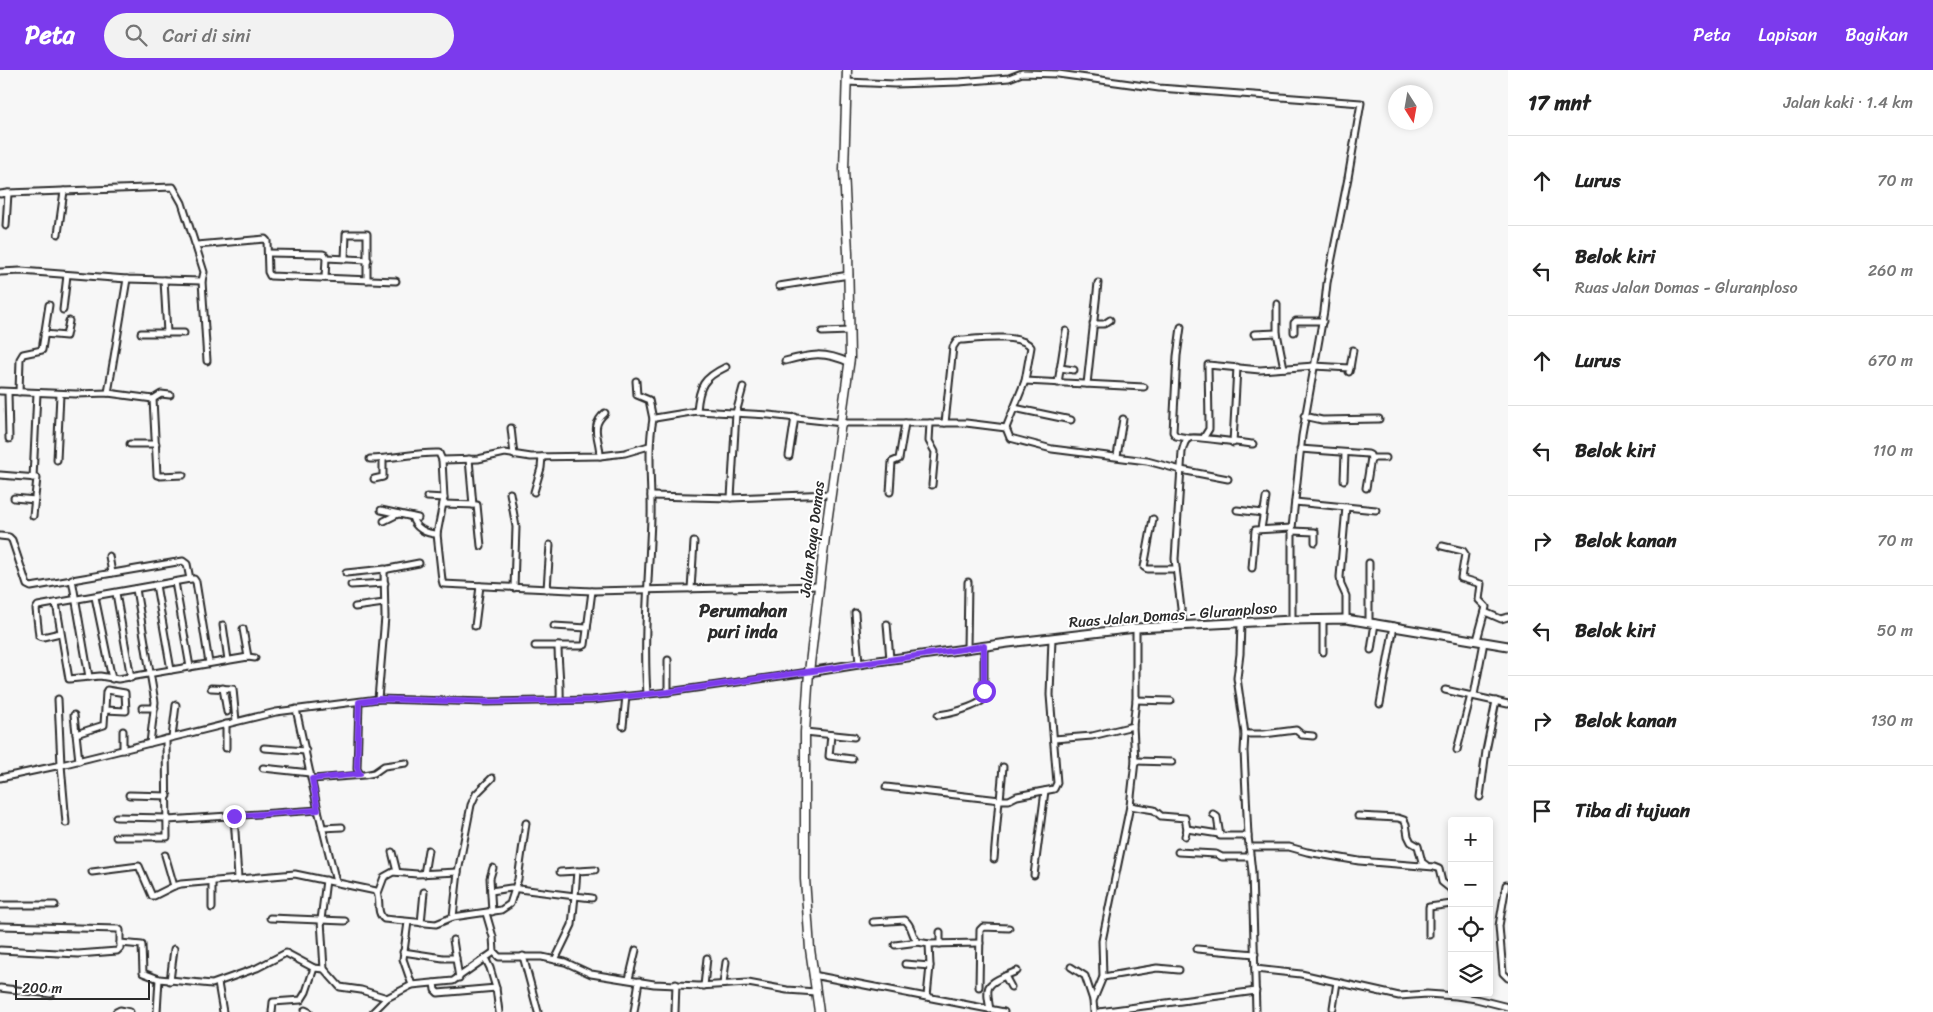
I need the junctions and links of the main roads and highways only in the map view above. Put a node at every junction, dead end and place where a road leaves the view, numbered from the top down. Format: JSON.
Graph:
{"nodes":[{"id":1,"x":847,"y":70,"type":"edge"},
{"id":2,"x":1508,"y":646,"type":"edge"},
{"id":3,"x":810,"y":672,"type":"junction"},
{"id":4,"x":819,"y":1012,"type":"edge"}],
"edges":[{"from":1,"to":3,"type":"highway","name":"Jalan Raya Domas"},
{"from":2,"to":3,"type":"main road","name":"Ruas Jalan Domas - Gluranploso"},
{"from":3,"to":4,"type":"highway","name":"Jalan Raya Domas"}]}
